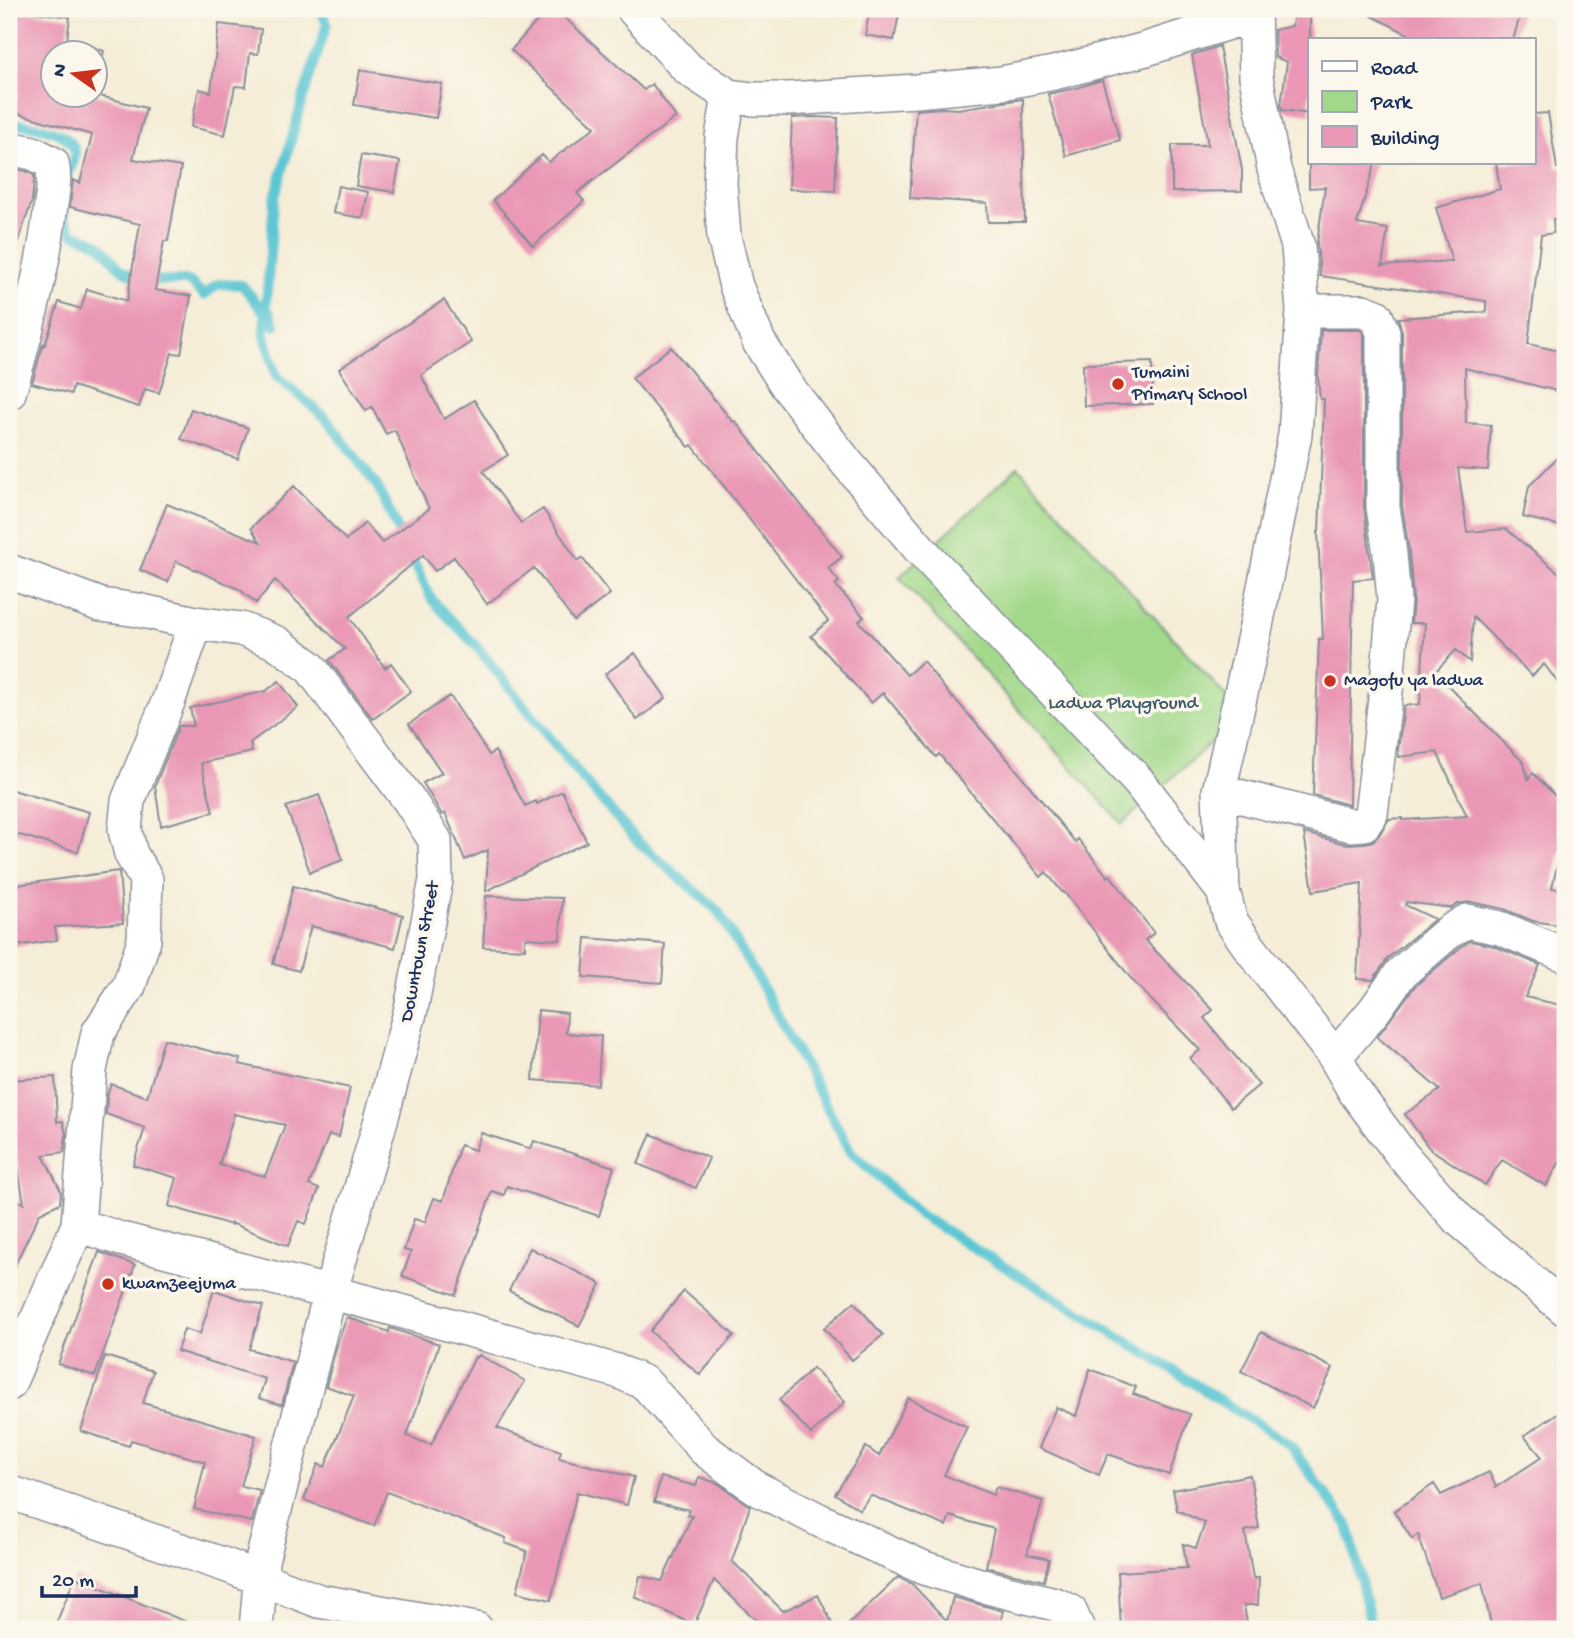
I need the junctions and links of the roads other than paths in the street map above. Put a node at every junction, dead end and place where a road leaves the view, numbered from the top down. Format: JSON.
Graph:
{"nodes":[{"id":1,"x":634,"y":10,"type":"edge"},
{"id":2,"x":1254,"y":12,"type":"edge"},
{"id":3,"x":729,"y":96,"type":"junction"},
{"id":4,"x":9,"y":148,"type":"edge"},
{"id":5,"x":1303,"y":311,"type":"junction"},
{"id":6,"x":9,"y":393,"type":"edge"},
{"id":7,"x":9,"y":571,"type":"edge"},
{"id":8,"x":197,"y":623,"type":"junction"},
{"id":9,"x":1219,"y":791,"type":"junction"},
{"id":10,"x":1223,"y":891,"type":"junction"},
{"id":11,"x":1565,"y":955,"type":"edge"},
{"id":12,"x":1335,"y":1058,"type":"junction"},
{"id":13,"x":78,"y":1225,"type":"junction"},
{"id":14,"x":330,"y":1293,"type":"junction"},
{"id":15,"x":1565,"y":1309,"type":"edge"},
{"id":16,"x":9,"y":1384,"type":"edge"},
{"id":17,"x":9,"y":1492,"type":"edge"},
{"id":18,"x":260,"y":1579,"type":"junction"},
{"id":19,"x":256,"y":1629,"type":"edge"},
{"id":20,"x":476,"y":1629,"type":"edge"},
{"id":21,"x":1078,"y":1629,"type":"edge"}],
"edges":[{"from":1,"to":3,"type":"street"},
{"from":2,"to":3,"type":"street"},
{"from":2,"to":5,"type":"street"},
{"from":3,"to":10,"type":"street"},
{"from":4,"to":6,"type":"street"},
{"from":5,"to":9,"type":"street"},
{"from":5,"to":9,"type":"street"},
{"from":7,"to":8,"type":"street","name":"Downtown Street"},
{"from":8,"to":13,"type":"street"},
{"from":8,"to":14,"type":"street","name":"Downtown Street"},
{"from":9,"to":10,"type":"street"},
{"from":10,"to":12,"type":"street"},
{"from":11,"to":12,"type":"street"},
{"from":12,"to":15,"type":"street"},
{"from":13,"to":14,"type":"street"},
{"from":13,"to":16,"type":"street"},
{"from":14,"to":18,"type":"street","name":"Downtown Street"},
{"from":14,"to":21,"type":"street"},
{"from":17,"to":18,"type":"street"},
{"from":18,"to":19,"type":"street","name":"Downtown Street"},
{"from":18,"to":20,"type":"street"}]}
